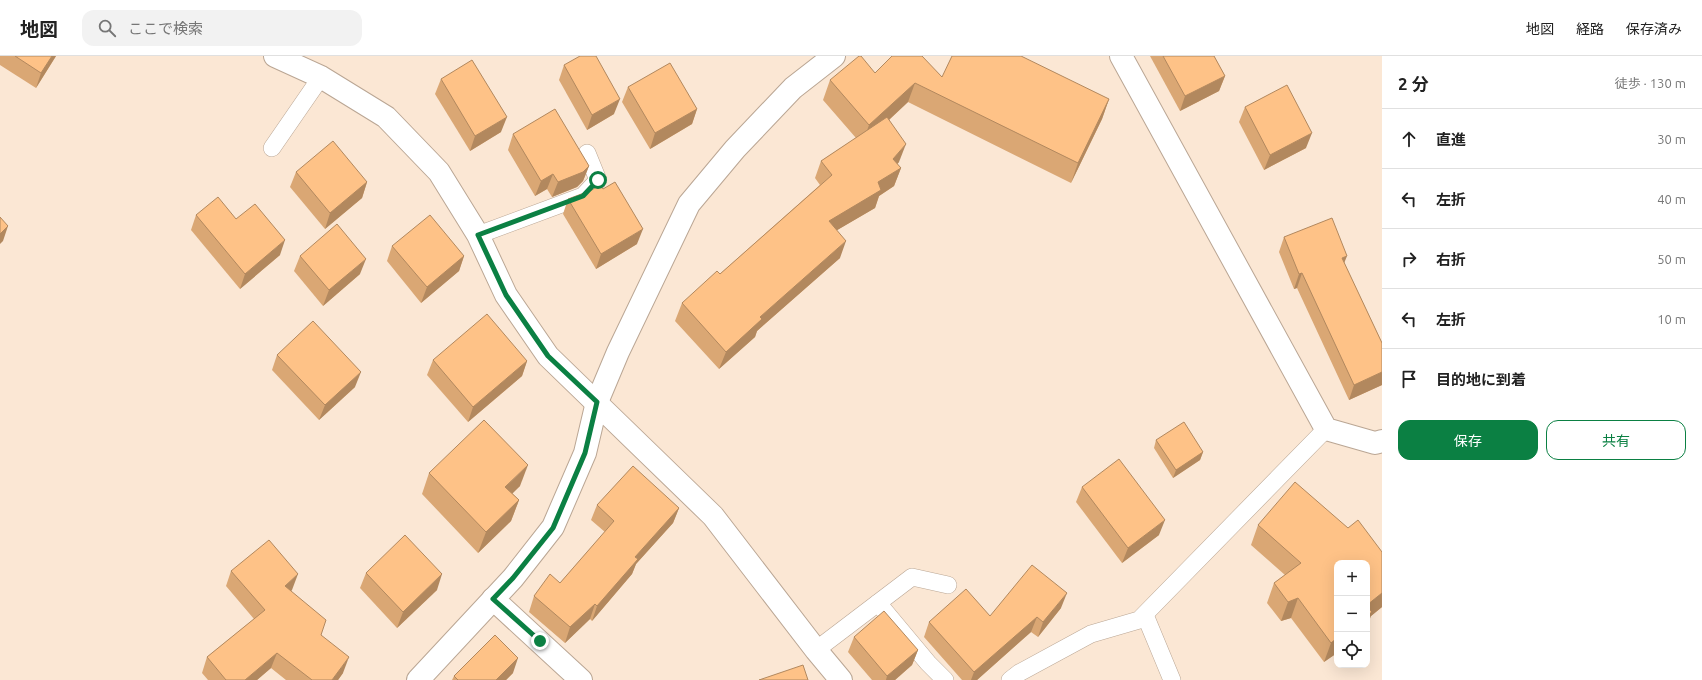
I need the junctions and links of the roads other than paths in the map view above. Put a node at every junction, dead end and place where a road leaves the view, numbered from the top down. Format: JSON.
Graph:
{"nodes":[{"id":1,"x":275,"y":56,"type":"edge"},
{"id":2,"x":834,"y":56,"type":"edge"},
{"id":3,"x":1121,"y":56,"type":"edge"},
{"id":4,"x":321,"y":77,"type":"junction"},
{"id":5,"x":272,"y":148,"type":"dead end"},
{"id":6,"x":587,"y":152,"type":"dead end"},
{"id":7,"x":478,"y":235,"type":"junction"},
{"id":8,"x":597,"y":402,"type":"junction"},
{"id":9,"x":1326,"y":429,"type":"junction"},
{"id":10,"x":1382,"y":441,"type":"edge"},
{"id":11,"x":948,"y":585,"type":"dead end"},
{"id":12,"x":493,"y":599,"type":"junction"},
{"id":13,"x":878,"y":603,"type":"junction"},
{"id":14,"x":1145,"y":615,"type":"junction"},
{"id":15,"x":816,"y":650,"type":"junction"},
{"id":16,"x":418,"y":680,"type":"edge"},
{"id":17,"x":581,"y":680,"type":"edge"},
{"id":18,"x":841,"y":680,"type":"edge"},
{"id":19,"x":945,"y":680,"type":"edge"},
{"id":20,"x":1010,"y":680,"type":"edge"},
{"id":21,"x":1172,"y":680,"type":"edge"}],
"edges":[{"from":1,"to":4,"type":"street"},
{"from":2,"to":8,"type":"street"},
{"from":3,"to":9,"type":"street"},
{"from":4,"to":5,"type":"lane"},
{"from":4,"to":7,"type":"street"},
{"from":6,"to":7,"type":"lane"},
{"from":7,"to":8,"type":"street"},
{"from":8,"to":12,"type":"street"},
{"from":8,"to":15,"type":"street"},
{"from":9,"to":10,"type":"street"},
{"from":9,"to":14,"type":"lane"},
{"from":11,"to":13,"type":"lane"},
{"from":12,"to":16,"type":"street"},
{"from":12,"to":17,"type":"street"},
{"from":13,"to":15,"type":"lane"},
{"from":13,"to":19,"type":"lane"},
{"from":14,"to":20,"type":"lane"},
{"from":14,"to":21,"type":"lane"},
{"from":15,"to":18,"type":"street"}]}
